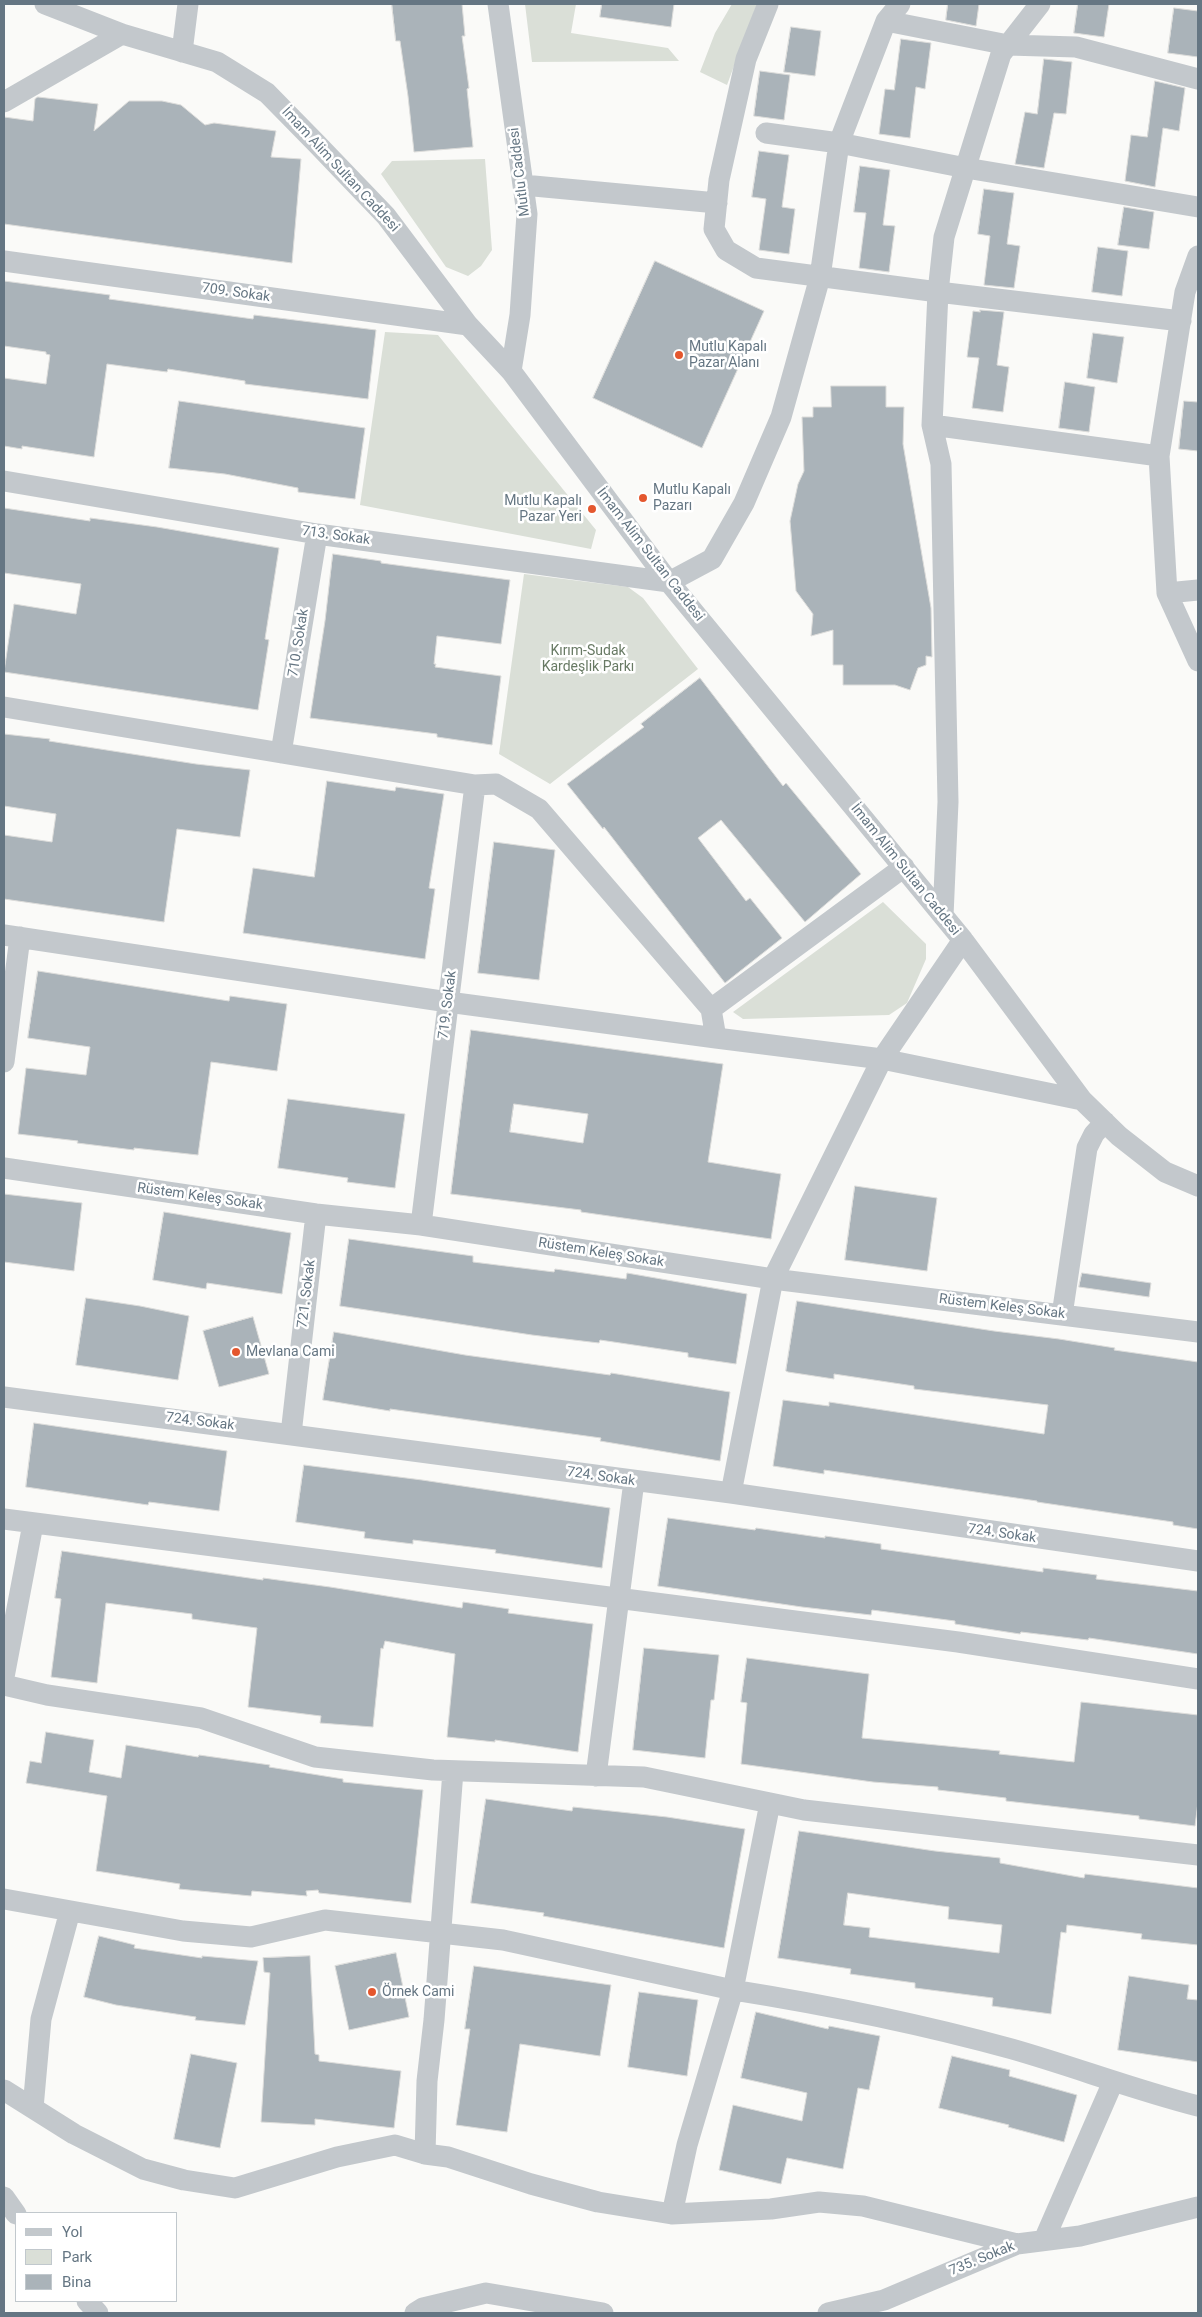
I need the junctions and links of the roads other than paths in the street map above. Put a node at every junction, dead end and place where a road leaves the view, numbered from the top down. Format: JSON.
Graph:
{"nodes":[{"id":1,"x":45,"y":4,"type":"edge"},
{"id":2,"x":188,"y":4,"type":"edge"},
{"id":3,"x":498,"y":4,"type":"edge"},
{"id":4,"x":768,"y":4,"type":"edge"},
{"id":5,"x":900,"y":4,"type":"edge"},
{"id":6,"x":1040,"y":4,"type":"edge"},
{"id":7,"x":886,"y":21,"type":"junction"},
{"id":8,"x":122,"y":34,"type":"junction"},
{"id":9,"x":1008,"y":45,"type":"junction"},
{"id":10,"x":182,"y":52,"type":"junction"},
{"id":11,"x":1198,"y":78,"type":"edge"},
{"id":12,"x":4,"y":102,"type":"edge"},
{"id":13,"x":766,"y":133,"type":"dead end"},
{"id":14,"x":840,"y":143,"type":"junction"},
{"id":15,"x":966,"y":168,"type":"junction"},
{"id":16,"x":523,"y":185,"type":"junction"},
{"id":17,"x":717,"y":203,"type":"junction"},
{"id":18,"x":1198,"y":207,"type":"edge"},
{"id":19,"x":1198,"y":256,"type":"edge"},
{"id":20,"x":4,"y":261,"type":"edge"},
{"id":21,"x":820,"y":277,"type":"junction"},
{"id":22,"x":938,"y":292,"type":"junction"},
{"id":23,"x":1181,"y":321,"type":"junction"},
{"id":24,"x":468,"y":325,"type":"junction"},
{"id":25,"x":511,"y":371,"type":"junction"},
{"id":26,"x":932,"y":425,"type":"junction"},
{"id":27,"x":1159,"y":456,"type":"junction"},
{"id":28,"x":4,"y":481,"type":"edge"},
{"id":29,"x":317,"y":534,"type":"junction"},
{"id":30,"x":669,"y":582,"type":"junction"},
{"id":31,"x":1198,"y":590,"type":"edge"},
{"id":32,"x":1167,"y":593,"type":"junction"},
{"id":33,"x":1198,"y":661,"type":"edge"},
{"id":34,"x":4,"y":707,"type":"edge"},
{"id":35,"x":282,"y":752,"type":"junction"},
{"id":36,"x":475,"y":785,"type":"junction"},
{"id":37,"x":904,"y":868,"type":"junction"},
{"id":38,"x":943,"y":916,"type":"junction"},
{"id":39,"x":12,"y":936,"type":"edge"},
{"id":40,"x":964,"y":940,"type":"junction"},
{"id":41,"x":448,"y":1002,"type":"junction"},
{"id":42,"x":711,"y":1009,"type":"junction"},
{"id":43,"x":716,"y":1038,"type":"junction"},
{"id":44,"x":882,"y":1059,"type":"junction"},
{"id":45,"x":4,"y":1062,"type":"edge"},
{"id":46,"x":1082,"y":1100,"type":"junction"},
{"id":47,"x":1105,"y":1122,"type":"junction"},
{"id":48,"x":4,"y":1168,"type":"edge"},
{"id":49,"x":1198,"y":1186,"type":"edge"},
{"id":50,"x":316,"y":1214,"type":"junction"},
{"id":51,"x":421,"y":1225,"type":"junction"},
{"id":52,"x":773,"y":1279,"type":"junction"},
{"id":53,"x":1062,"y":1315,"type":"junction"},
{"id":54,"x":1198,"y":1332,"type":"edge"},
{"id":55,"x":4,"y":1397,"type":"edge"},
{"id":56,"x":291,"y":1434,"type":"junction"},
{"id":57,"x":634,"y":1481,"type":"junction"},
{"id":58,"x":731,"y":1493,"type":"junction"},
{"id":59,"x":4,"y":1519,"type":"edge"},
{"id":60,"x":33,"y":1524,"type":"junction"},
{"id":61,"x":1198,"y":1561,"type":"edge"},
{"id":62,"x":618,"y":1599,"type":"junction"},
{"id":63,"x":4,"y":1678,"type":"edge"},
{"id":64,"x":1198,"y":1679,"type":"edge"},
{"id":65,"x":4,"y":1685,"type":"edge"},
{"id":66,"x":453,"y":1771,"type":"junction"},
{"id":67,"x":596,"y":1776,"type":"junction"},
{"id":68,"x":770,"y":1803,"type":"junction"},
{"id":69,"x":1198,"y":1855,"type":"edge"},
{"id":70,"x":4,"y":1899,"type":"edge"},
{"id":71,"x":70,"y":1910,"type":"junction"},
{"id":72,"x":439,"y":1932,"type":"junction"},
{"id":73,"x":733,"y":1990,"type":"junction"},
{"id":74,"x":1113,"y":2082,"type":"junction"},
{"id":75,"x":4,"y":2090,"type":"edge"},
{"id":76,"x":1198,"y":2106,"type":"edge"},
{"id":77,"x":33,"y":2108,"type":"junction"},
{"id":78,"x":425,"y":2154,"type":"junction"},
{"id":79,"x":4,"y":2197,"type":"edge"},
{"id":80,"x":1198,"y":2207,"type":"edge"},
{"id":81,"x":15,"y":2213,"type":"edge"},
{"id":82,"x":672,"y":2214,"type":"junction"},
{"id":83,"x":1044,"y":2240,"type":"junction"},
{"id":84,"x":1017,"y":2244,"type":"junction"},
{"id":85,"x":88,"y":2302,"type":"edge"},
{"id":86,"x":98,"y":2313,"type":"edge"},
{"id":87,"x":415,"y":2313,"type":"edge"},
{"id":88,"x":604,"y":2313,"type":"edge"},
{"id":89,"x":828,"y":2313,"type":"edge"}],
"edges":[{"from":1,"to":8,"type":"street","name":"İmam Alim Sultan Caddesi"},
{"from":2,"to":10,"type":"street"},
{"from":3,"to":16,"type":"street","name":"Mutlu Caddesi"},
{"from":4,"to":17,"type":"street"},
{"from":5,"to":7,"type":"street"},
{"from":6,"to":9,"type":"street"},
{"from":7,"to":9,"type":"street"},
{"from":7,"to":14,"type":"street"},
{"from":8,"to":10,"type":"street","name":"İmam Alim Sultan Caddesi"},
{"from":8,"to":12,"type":"street"},
{"from":9,"to":11,"type":"street"},
{"from":9,"to":15,"type":"street"},
{"from":10,"to":24,"type":"street","name":"İmam Alim Sultan Caddesi"},
{"from":13,"to":14,"type":"street"},
{"from":14,"to":15,"type":"street"},
{"from":14,"to":21,"type":"street"},
{"from":15,"to":18,"type":"street"},
{"from":15,"to":22,"type":"street"},
{"from":16,"to":17,"type":"street"},
{"from":16,"to":25,"type":"street","name":"Mutlu Caddesi"},
{"from":17,"to":21,"type":"street"},
{"from":19,"to":23,"type":"street"},
{"from":20,"to":24,"type":"street","name":"709. Sokak"},
{"from":21,"to":22,"type":"street"},
{"from":21,"to":30,"type":"street"},
{"from":22,"to":23,"type":"street"},
{"from":22,"to":26,"type":"street"},
{"from":23,"to":27,"type":"street"},
{"from":24,"to":25,"type":"street","name":"İmam Alim Sultan Caddesi"},
{"from":25,"to":30,"type":"street","name":"İmam Alim Sultan Caddesi"},
{"from":26,"to":27,"type":"street"},
{"from":26,"to":38,"type":"street"},
{"from":27,"to":32,"type":"street"},
{"from":28,"to":29,"type":"street","name":"713. Sokak"},
{"from":29,"to":30,"type":"street","name":"713. Sokak"},
{"from":29,"to":35,"type":"street","name":"710. Sokak"},
{"from":30,"to":37,"type":"street","name":"İmam Alim Sultan Caddesi"},
{"from":31,"to":32,"type":"street"},
{"from":32,"to":33,"type":"street"},
{"from":34,"to":35,"type":"street"},
{"from":35,"to":36,"type":"street"},
{"from":36,"to":41,"type":"street","name":"719. Sokak"},
{"from":36,"to":42,"type":"street"},
{"from":37,"to":38,"type":"street","name":"İmam Alim Sultan Caddesi"},
{"from":37,"to":42,"type":"street"},
{"from":38,"to":40,"type":"street","name":"İmam Alim Sultan Caddesi"},
{"from":39,"to":41,"type":"street"},
{"from":39,"to":45,"type":"street"},
{"from":40,"to":44,"type":"street"},
{"from":40,"to":46,"type":"street","name":"İmam Alim Sultan Caddesi"},
{"from":41,"to":43,"type":"street"},
{"from":41,"to":51,"type":"street","name":"719. Sokak"},
{"from":42,"to":43,"type":"street"},
{"from":43,"to":44,"type":"street"},
{"from":44,"to":46,"type":"street"},
{"from":44,"to":52,"type":"street"},
{"from":46,"to":47,"type":"street","name":"İmam Alim Sultan Caddesi"},
{"from":47,"to":49,"type":"street","name":"İmam Alim Sultan Caddesi"},
{"from":47,"to":53,"type":"street"},
{"from":48,"to":50,"type":"street","name":"Rüstem Keleş Sokak"},
{"from":50,"to":51,"type":"street","name":"Rüstem Keleş Sokak"},
{"from":50,"to":56,"type":"street","name":"721. Sokak"},
{"from":51,"to":52,"type":"street","name":"Rüstem Keleş Sokak"},
{"from":52,"to":53,"type":"street","name":"Rüstem Keleş Sokak"},
{"from":52,"to":58,"type":"street"},
{"from":53,"to":54,"type":"street","name":"Rüstem Keleş Sokak"},
{"from":55,"to":56,"type":"street","name":"724. Sokak"},
{"from":56,"to":57,"type":"street","name":"724. Sokak"},
{"from":57,"to":58,"type":"street","name":"724. Sokak"},
{"from":57,"to":62,"type":"street"},
{"from":58,"to":61,"type":"street","name":"724. Sokak"},
{"from":59,"to":60,"type":"street"},
{"from":60,"to":62,"type":"street"},
{"from":60,"to":63,"type":"street"},
{"from":62,"to":64,"type":"street"},
{"from":62,"to":67,"type":"street"},
{"from":65,"to":66,"type":"street"},
{"from":66,"to":67,"type":"street"},
{"from":66,"to":72,"type":"street"},
{"from":67,"to":68,"type":"street"},
{"from":68,"to":69,"type":"street"},
{"from":68,"to":73,"type":"street"},
{"from":70,"to":71,"type":"street"},
{"from":71,"to":72,"type":"street"},
{"from":71,"to":77,"type":"street"},
{"from":72,"to":73,"type":"street"},
{"from":72,"to":78,"type":"street"},
{"from":73,"to":74,"type":"street"},
{"from":73,"to":82,"type":"street"},
{"from":74,"to":76,"type":"street"},
{"from":74,"to":83,"type":"street"},
{"from":75,"to":77,"type":"street"},
{"from":77,"to":78,"type":"street"},
{"from":78,"to":82,"type":"street"},
{"from":79,"to":81,"type":"street"},
{"from":80,"to":83,"type":"street","name":"735. Sokak"},
{"from":82,"to":84,"type":"street"},
{"from":83,"to":84,"type":"street","name":"735. Sokak"},
{"from":84,"to":89,"type":"street","name":"735. Sokak"},
{"from":85,"to":86,"type":"street"},
{"from":87,"to":88,"type":"street"}]}
